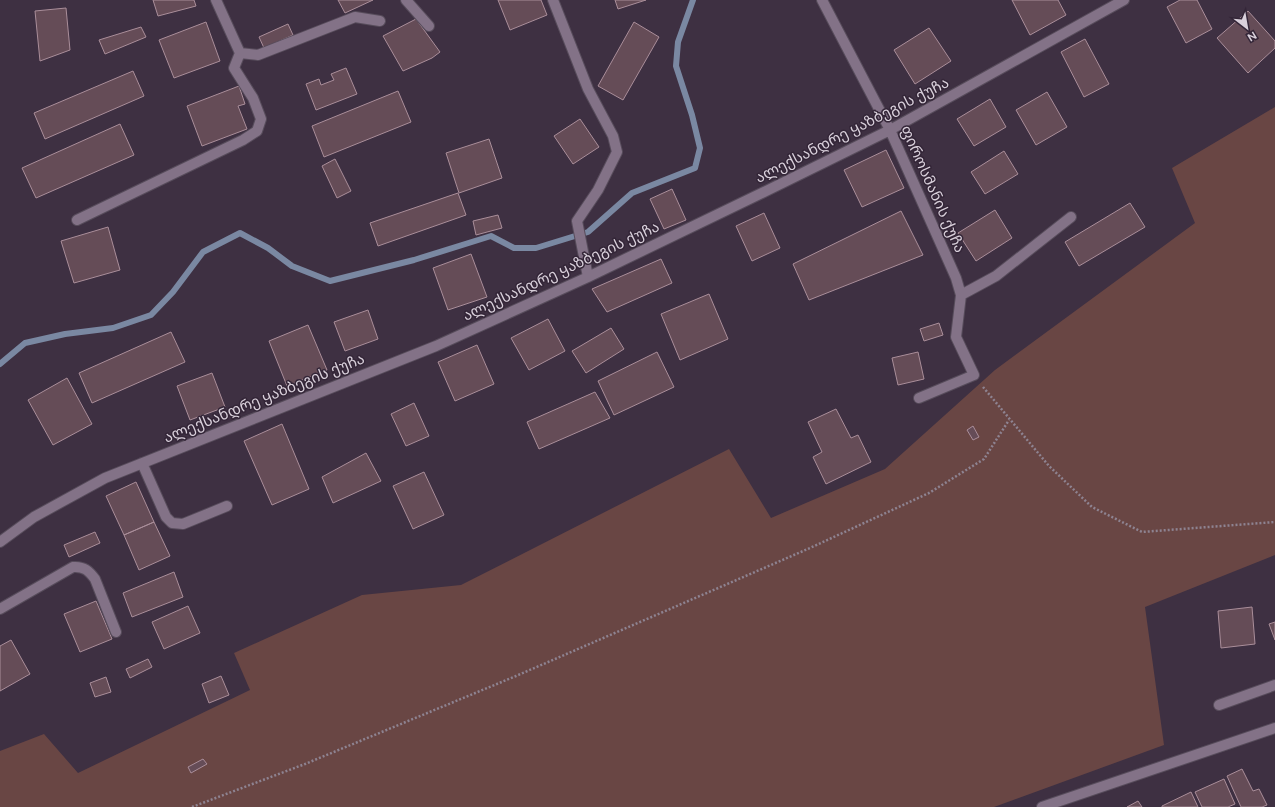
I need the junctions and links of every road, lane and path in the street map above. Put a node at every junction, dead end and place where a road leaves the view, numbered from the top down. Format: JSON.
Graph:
{"nodes":[{"id":1,"x":216,"y":0,"type":"edge"},
{"id":2,"x":406,"y":0,"type":"edge"},
{"id":3,"x":553,"y":0,"type":"edge"},
{"id":4,"x":822,"y":0,"type":"edge"},
{"id":5,"x":1124,"y":0,"type":"edge"},
{"id":6,"x":380,"y":21,"type":"dead end"},
{"id":7,"x":430,"y":26,"type":"dead end"},
{"id":8,"x":240,"y":53,"type":"junction"},
{"id":9,"x":890,"y":130,"type":"junction"},
{"id":10,"x":1071,"y":217,"type":"dead end"},
{"id":11,"x":77,"y":220,"type":"dead end"},
{"id":12,"x":588,"y":276,"type":"junction"},
{"id":13,"x":961,"y":295,"type":"junction"},
{"id":14,"x":974,"y":376,"type":"junction"},
{"id":15,"x":919,"y":398,"type":"dead end"},
{"id":16,"x":1009,"y":420,"type":"junction"},
{"id":17,"x":142,"y":463,"type":"junction"},
{"id":18,"x":227,"y":506,"type":"dead end"},
{"id":19,"x":1275,"y":522,"type":"edge"},
{"id":20,"x":0,"y":542,"type":"edge"},
{"id":21,"x":0,"y":609,"type":"edge"},
{"id":22,"x":116,"y":632,"type":"dead end"},
{"id":23,"x":1275,"y":685,"type":"edge"},
{"id":24,"x":1219,"y":705,"type":"dead end"},
{"id":25,"x":1275,"y":728,"type":"edge"},
{"id":26,"x":192,"y":807,"type":"edge"},
{"id":27,"x":1042,"y":807,"type":"edge"}],
"edges":[{"from":1,"to":8,"type":"street"},
{"from":2,"to":7,"type":"street"},
{"from":3,"to":12,"type":"street"},
{"from":4,"to":9,"type":"street","name":"ფიროსმანის ქუჩა"},
{"from":5,"to":9,"type":"street","name":"ალექსანდრე ყაზბეგის ქუჩა"},
{"from":6,"to":8,"type":"street"},
{"from":8,"to":11,"type":"street"},
{"from":9,"to":12,"type":"street","name":"ალექსანდრე ყაზბეგის ქუჩა"},
{"from":9,"to":13,"type":"street","name":"ფიროსმანის ქუჩა"},
{"from":10,"to":13,"type":"street"},
{"from":12,"to":17,"type":"street","name":"ალექსანდრე ყაზბეგის ქუჩა"},
{"from":13,"to":14,"type":"street","name":"ფიროსმანის ქუჩა"},
{"from":14,"to":15,"type":"street"},
{"from":14,"to":16,"type":"path"},
{"from":16,"to":19,"type":"path"},
{"from":16,"to":26,"type":"path"},
{"from":17,"to":18,"type":"street"},
{"from":17,"to":20,"type":"street","name":"ალექსანდრე ყაზბეგის ქუჩა"},
{"from":21,"to":22,"type":"street"},
{"from":23,"to":24,"type":"street"},
{"from":25,"to":27,"type":"street"}]}
